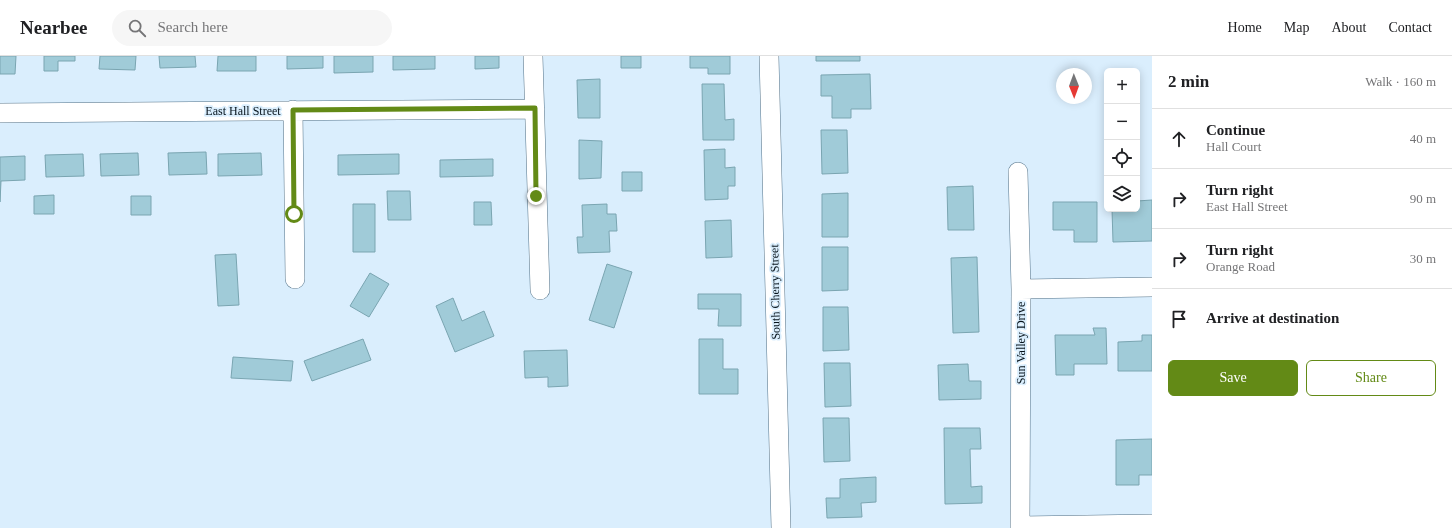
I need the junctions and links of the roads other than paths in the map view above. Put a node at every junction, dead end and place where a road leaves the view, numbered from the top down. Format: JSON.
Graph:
{"nodes":[{"id":1,"x":533,"y":56,"type":"edge"},
{"id":2,"x":769,"y":56,"type":"edge"},
{"id":3,"x":535,"y":108,"type":"junction"},
{"id":4,"x":293,"y":110,"type":"junction"},
{"id":5,"x":0,"y":113,"type":"edge"},
{"id":6,"x":1018,"y":172,"type":"dead end"},
{"id":7,"x":295,"y":279,"type":"dead end"},
{"id":8,"x":1152,"y":286,"type":"edge"},
{"id":9,"x":1021,"y":289,"type":"junction"},
{"id":10,"x":540,"y":290,"type":"dead end"},
{"id":11,"x":1152,"y":524,"type":"edge"},
{"id":12,"x":1020,"y":527,"type":"edge"},
{"id":13,"x":781,"y":528,"type":"edge"}],
"edges":[{"from":1,"to":3,"type":"street"},
{"from":2,"to":13,"type":"street","name":"South Cherry Street"},
{"from":3,"to":4,"type":"street","name":"East Hall Street"},
{"from":3,"to":10,"type":"street"},
{"from":4,"to":5,"type":"street","name":"East Hall Street"},
{"from":4,"to":7,"type":"street"},
{"from":6,"to":9,"type":"street"},
{"from":8,"to":9,"type":"street","name":"Sun Valley Drive"},
{"from":9,"to":12,"type":"street","name":"Sun Valley Drive"},
{"from":11,"to":12,"type":"street"}]}
